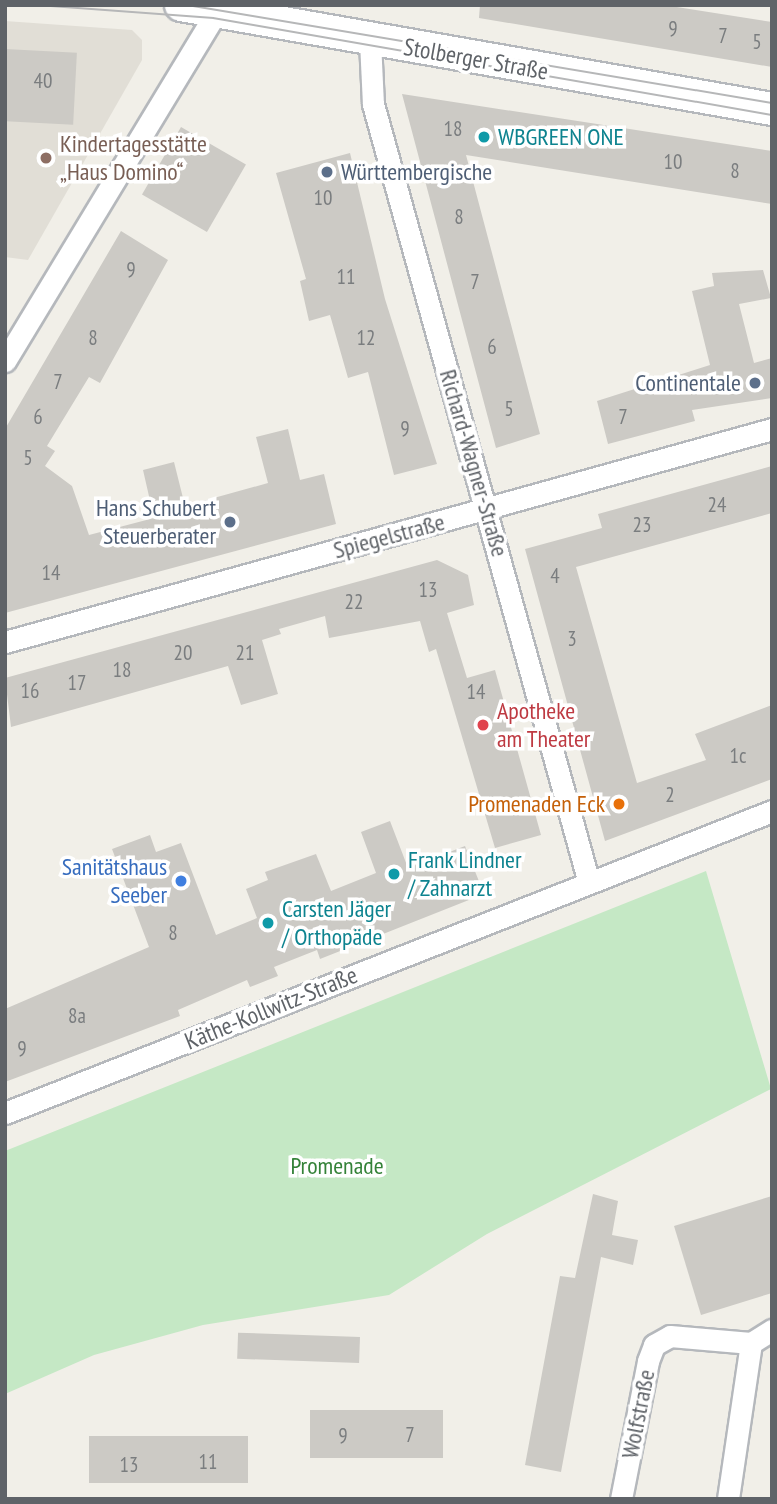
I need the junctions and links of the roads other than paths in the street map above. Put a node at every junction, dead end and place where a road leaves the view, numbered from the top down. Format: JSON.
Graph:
{"nodes":[{"id":1,"x":181,"y":5,"type":"edge"},
{"id":2,"x":216,"y":12,"type":"junction"},
{"id":3,"x":370,"y":41,"type":"junction"},
{"id":4,"x":772,"y":109,"type":"edge"},
{"id":5,"x":5,"y":361,"type":"edge"},
{"id":6,"x":772,"y":429,"type":"edge"},
{"id":7,"x":487,"y":509,"type":"junction"},
{"id":8,"x":5,"y":642,"type":"edge"},
{"id":9,"x":772,"y":811,"type":"edge"},
{"id":10,"x":589,"y":883,"type":"junction"},
{"id":11,"x":5,"y":1113,"type":"edge"},
{"id":12,"x":772,"y":1330,"type":"edge"},
{"id":13,"x":751,"y":1343,"type":"junction"},
{"id":14,"x":621,"y":1499,"type":"edge"},
{"id":15,"x":729,"y":1499,"type":"edge"}],
"edges":[{"from":1,"to":2,"type":"main road","name":"Stolberger Straße"},
{"from":2,"to":3,"type":"main road","name":"Stolberger Straße"},
{"from":2,"to":5,"type":"street"},
{"from":3,"to":4,"type":"main road","name":"Stolberger Straße"},
{"from":3,"to":7,"type":"street","name":"Richard-Wagner-Straße"},
{"from":6,"to":7,"type":"street","name":"Spiegelstraße"},
{"from":7,"to":8,"type":"street","name":"Spiegelstraße"},
{"from":7,"to":10,"type":"street","name":"Richard-Wagner-Straße"},
{"from":9,"to":10,"type":"street","name":"Käthe-Kollwitz-Straße"},
{"from":10,"to":11,"type":"street","name":"Käthe-Kollwitz-Straße"},
{"from":12,"to":13,"type":"street"},
{"from":13,"to":14,"type":"street","name":"Wolfstraße"},
{"from":13,"to":15,"type":"street"}]}
